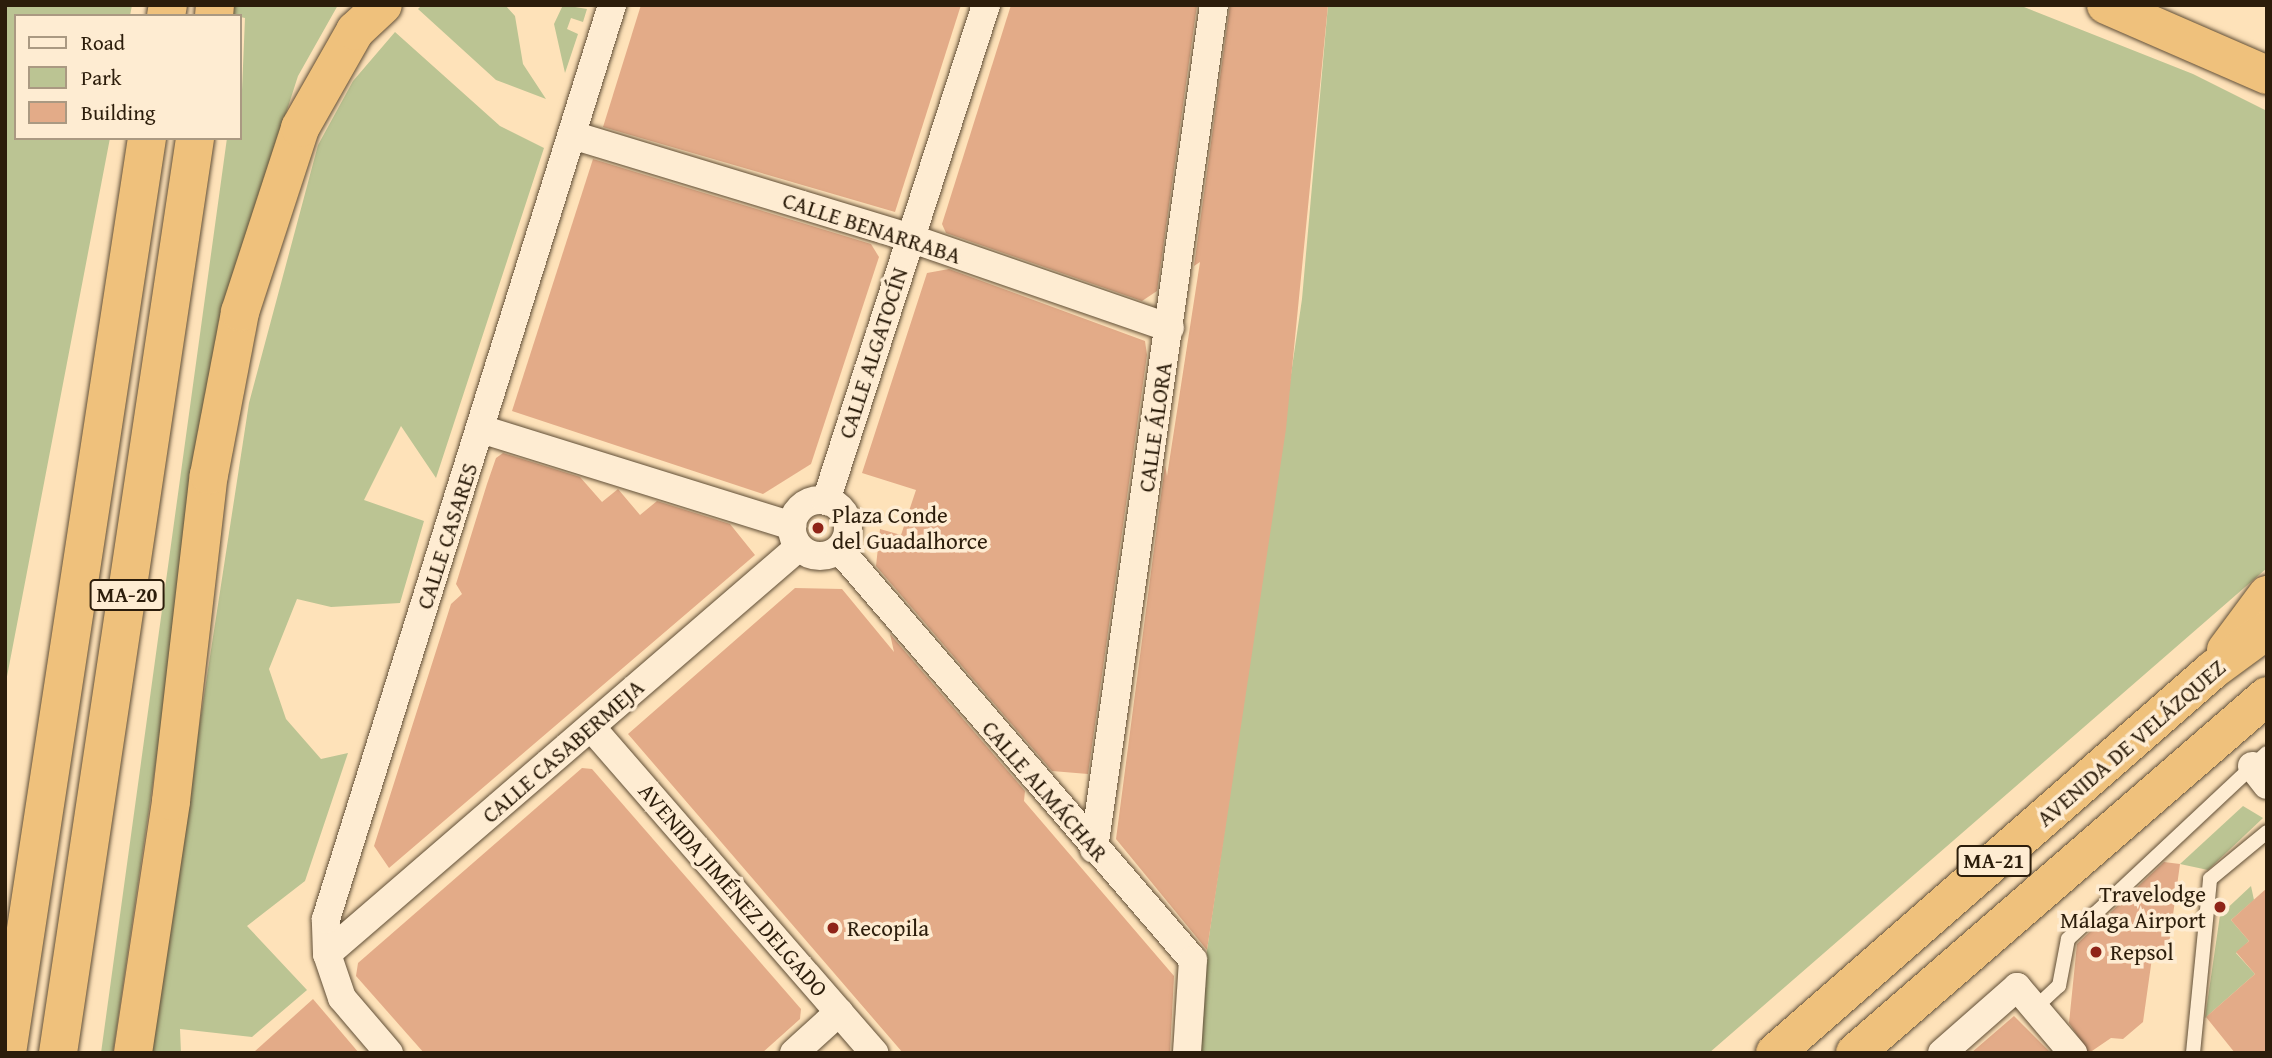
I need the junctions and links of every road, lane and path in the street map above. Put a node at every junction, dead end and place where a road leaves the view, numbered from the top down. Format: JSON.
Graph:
{"nodes":[{"id":1,"x":383,"y":5,"type":"edge"},
{"id":2,"x":612,"y":5,"type":"edge"},
{"id":3,"x":986,"y":5,"type":"edge"},
{"id":4,"x":1214,"y":5,"type":"edge"},
{"id":5,"x":2106,"y":5,"type":"edge"},
{"id":6,"x":2267,"y":75,"type":"edge"},
{"id":7,"x":572,"y":135,"type":"junction"},
{"id":8,"x":147,"y":140,"type":"edge"},
{"id":9,"x":195,"y":140,"type":"edge"},
{"id":10,"x":910,"y":238,"type":"junction"},
{"id":11,"x":1170,"y":328,"type":"junction"},
{"id":12,"x":481,"y":429,"type":"junction"},
{"id":13,"x":826,"y":501,"type":"junction"},
{"id":14,"x":795,"y":537,"type":"junction"},
{"id":15,"x":839,"y":549,"type":"junction"},
{"id":16,"x":2267,"y":595,"type":"edge"},
{"id":17,"x":2267,"y":630,"type":"edge"},
{"id":18,"x":2214,"y":669,"type":"junction"},
{"id":19,"x":2267,"y":696,"type":"edge"},
{"id":20,"x":591,"y":727,"type":"junction"},
{"id":21,"x":54,"y":728,"type":"junction"},
{"id":22,"x":2262,"y":768,"type":"edge"},
{"id":23,"x":2267,"y":832,"type":"edge"},
{"id":24,"x":1094,"y":849,"type":"junction"},
{"id":25,"x":5,"y":894,"type":"edge"},
{"id":26,"x":75,"y":943,"type":"junction"},
{"id":27,"x":327,"y":954,"type":"junction"},
{"id":28,"x":2026,"y":998,"type":"junction"},
{"id":29,"x":839,"y":1012,"type":"junction"},
{"id":30,"x":7,"y":1053,"type":"edge"},
{"id":31,"x":58,"y":1053,"type":"edge"},
{"id":32,"x":81,"y":1053,"type":"edge"},
{"id":33,"x":133,"y":1053,"type":"edge"},
{"id":34,"x":389,"y":1053,"type":"edge"},
{"id":35,"x":794,"y":1053,"type":"edge"},
{"id":36,"x":874,"y":1053,"type":"edge"},
{"id":37,"x":1187,"y":1053,"type":"edge"},
{"id":38,"x":1775,"y":1053,"type":"edge"},
{"id":39,"x":1855,"y":1053,"type":"edge"},
{"id":40,"x":1942,"y":1053,"type":"edge"},
{"id":41,"x":2073,"y":1053,"type":"edge"},
{"id":42,"x":2193,"y":1053,"type":"edge"}],
"edges":[{"from":1,"to":33,"type":"highway"},
{"from":2,"to":7,"type":"street","name":"CALLE CASARES"},
{"from":3,"to":10,"type":"street","name":"CALLE ALGATOCÍN"},
{"from":4,"to":11,"type":"street","name":"CALLE ÁLORA"},
{"from":5,"to":6,"type":"highway"},
{"from":7,"to":10,"type":"street","name":"CALLE BENARRABA"},
{"from":7,"to":12,"type":"street","name":"CALLE CASARES"},
{"from":8,"to":21,"type":"highway","number":"MA-20"},
{"from":9,"to":26,"type":"highway","number":"MA-20"},
{"from":10,"to":11,"type":"street","name":"CALLE BENARRABA"},
{"from":10,"to":13,"type":"street","name":"CALLE ALGATOCÍN"},
{"from":11,"to":24,"type":"street","name":"CALLE ÁLORA"},
{"from":12,"to":14,"type":"street"},
{"from":12,"to":27,"type":"street","name":"CALLE CASARES"},
{"from":13,"to":14,"type":"street"},
{"from":13,"to":15,"type":"street"},
{"from":14,"to":15,"type":"street"},
{"from":14,"to":20,"type":"street","name":"CALLE CASABERMEJA"},
{"from":15,"to":24,"type":"street","name":"CALLE ALMÁCHAR"},
{"from":16,"to":18,"type":"highway"},
{"from":17,"to":18,"type":"highway","name":"AVENIDA DE VELÁZQUEZ","number":"MA-21"},
{"from":18,"to":38,"type":"highway","name":"AVENIDA DE VELÁZQUEZ","number":"MA-21"},
{"from":19,"to":39,"type":"highway","number":"MA-21"},
{"from":20,"to":27,"type":"street","name":"CALLE CASABERMEJA"},
{"from":20,"to":29,"type":"street","name":"AVENIDA JIMÉNEZ DELGADO"},
{"from":21,"to":25,"type":"highway"},
{"from":21,"to":30,"type":"highway","number":"MA-20"},
{"from":22,"to":28,"type":"lane"},
{"from":23,"to":42,"type":"lane"},
{"from":24,"to":37,"type":"street","name":"CALLE ALMÁCHAR"},
{"from":26,"to":31,"type":"highway","number":"MA-20"},
{"from":26,"to":32,"type":"highway"},
{"from":27,"to":34,"type":"street","name":"CALLE CASARES"},
{"from":28,"to":40,"type":"street"},
{"from":28,"to":41,"type":"street"},
{"from":29,"to":35,"type":"street"},
{"from":29,"to":36,"type":"street","name":"AVENIDA JIMÉNEZ DELGADO"}]}
